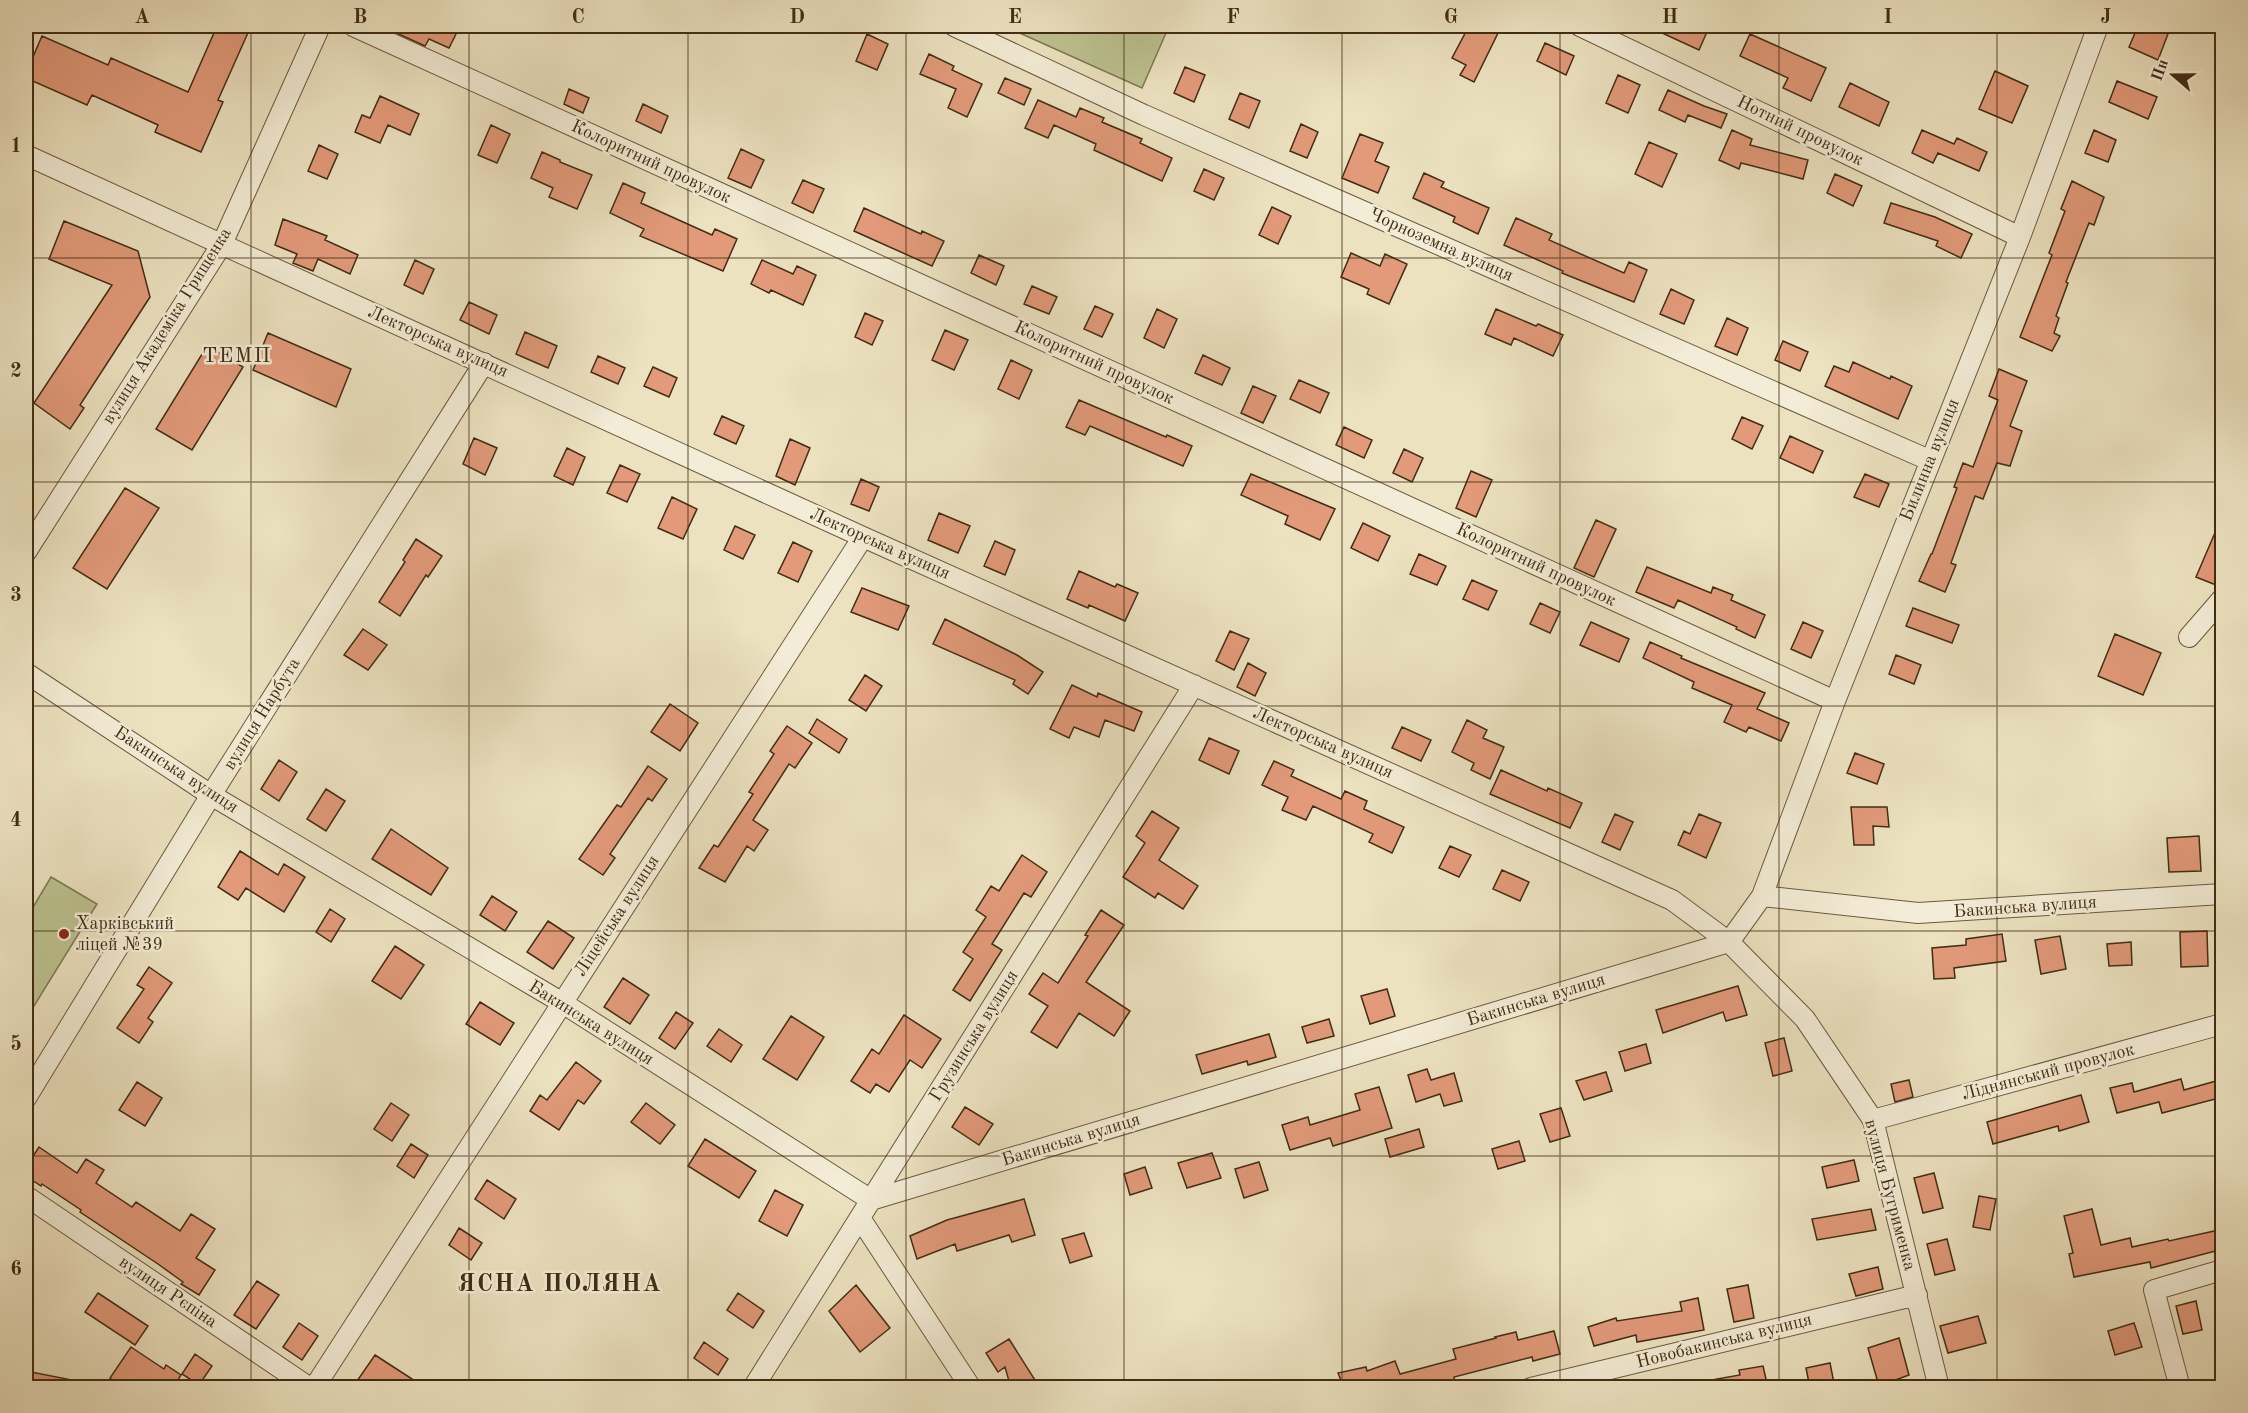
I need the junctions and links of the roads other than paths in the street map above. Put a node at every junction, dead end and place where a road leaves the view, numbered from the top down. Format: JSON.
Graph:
{"nodes":[{"id":1,"x":320,"y":26,"type":"edge"},
{"id":2,"x":353,"y":26,"type":"edge"},
{"id":3,"x":954,"y":26,"type":"edge"},
{"id":4,"x":1580,"y":26,"type":"edge"},
{"id":5,"x":2098,"y":26,"type":"edge"},
{"id":6,"x":26,"y":155,"type":"edge"},
{"id":7,"x":2020,"y":237,"type":"junction"},
{"id":8,"x":222,"y":244,"type":"junction"},
{"id":9,"x":484,"y":363,"type":"junction"},
{"id":10,"x":1929,"y":460,"type":"junction"},
{"id":11,"x":863,"y":537,"type":"junction"},
{"id":12,"x":26,"y":552,"type":"edge"},
{"id":13,"x":2223,"y":598,"type":"edge"},
{"id":14,"x":2189,"y":637,"type":"dead end"},
{"id":15,"x":26,"y":673,"type":"edge"},
{"id":16,"x":1194,"y":685,"type":"junction"},
{"id":17,"x":1834,"y":701,"type":"junction"},
{"id":18,"x":211,"y":795,"type":"junction"},
{"id":19,"x":2223,"y":894,"type":"edge"},
{"id":20,"x":1762,"y":896,"type":"junction"},
{"id":21,"x":1729,"y":942,"type":"junction"},
{"id":22,"x":561,"y":1002,"type":"junction"},
{"id":23,"x":2223,"y":1024,"type":"edge"},
{"id":24,"x":26,"y":1098,"type":"edge"},
{"id":25,"x":1873,"y":1120,"type":"junction"},
{"id":26,"x":26,"y":1196,"type":"edge"},
{"id":27,"x":871,"y":1200,"type":"junction"},
{"id":28,"x":860,"y":1218,"type":"junction"},
{"id":29,"x":2223,"y":1269,"type":"edge"},
{"id":30,"x":1917,"y":1294,"type":"junction"},
{"id":31,"x":312,"y":1388,"type":"edge"},
{"id":32,"x":753,"y":1388,"type":"edge"},
{"id":33,"x":971,"y":1388,"type":"edge"},
{"id":34,"x":1531,"y":1388,"type":"edge"},
{"id":35,"x":1939,"y":1388,"type":"edge"},
{"id":36,"x":2180,"y":1388,"type":"edge"}],
"edges":[{"from":1,"to":8,"type":"street","name":"вулиця Академіка Грищенка"},
{"from":2,"to":17,"type":"street","name":"Колоритний провулок"},
{"from":3,"to":10,"type":"street","name":"Чорноземна вулиця"},
{"from":4,"to":7,"type":"street","name":"Нотний провулок"},
{"from":5,"to":7,"type":"street","name":"Билинна вулиця"},
{"from":6,"to":8,"type":"street","name":"Лекторська вулиця"},
{"from":7,"to":10,"type":"street","name":"Билинна вулиця"},
{"from":8,"to":9,"type":"street","name":"Лекторська вулиця"},
{"from":8,"to":12,"type":"street","name":"вулиця Академіка Грищенка"},
{"from":9,"to":11,"type":"street","name":"Лекторська вулиця"},
{"from":9,"to":18,"type":"street","name":"вулиця Нарбута"},
{"from":10,"to":17,"type":"street","name":"Билинна вулиця"},
{"from":11,"to":16,"type":"street","name":"Лекторська вулиця"},
{"from":11,"to":22,"type":"street","name":"Ліцейська вулиця"},
{"from":13,"to":14,"type":"street"},
{"from":15,"to":18,"type":"street","name":"Бакинська вулиця"},
{"from":16,"to":21,"type":"street","name":"Лекторська вулиця"},
{"from":16,"to":27,"type":"street","name":"Грузинська вулиця"},
{"from":17,"to":20,"type":"street","name":"Билинна вулиця"},
{"from":18,"to":22,"type":"street","name":"Бакинська вулиця"},
{"from":18,"to":24,"type":"street","name":"вулиця Нарбута"},
{"from":19,"to":20,"type":"street","name":"Бакинська вулиця"},
{"from":20,"to":21,"type":"street"},
{"from":21,"to":25,"type":"street","name":"вулиця Бугрименка"},
{"from":21,"to":27,"type":"street","name":"Бакинська вулиця"},
{"from":22,"to":27,"type":"street","name":"Бакинська вулиця"},
{"from":22,"to":31,"type":"street","name":"Ліцейська вулиця"},
{"from":23,"to":25,"type":"street","name":"Ліднянський провулок"},
{"from":25,"to":30,"type":"street","name":"вулиця Бугрименка"},
{"from":26,"to":31,"type":"street","name":"вулиця Рєпіна"},
{"from":27,"to":28,"type":"street","name":"Грузинська вулиця"},
{"from":28,"to":32,"type":"street","name":"Грузинська вулиця"},
{"from":28,"to":33,"type":"street"},
{"from":29,"to":36,"type":"street"},
{"from":30,"to":34,"type":"street","name":"Новобакинська вулиця"},
{"from":30,"to":35,"type":"street","name":"вулиця Бугрименка"}]}
